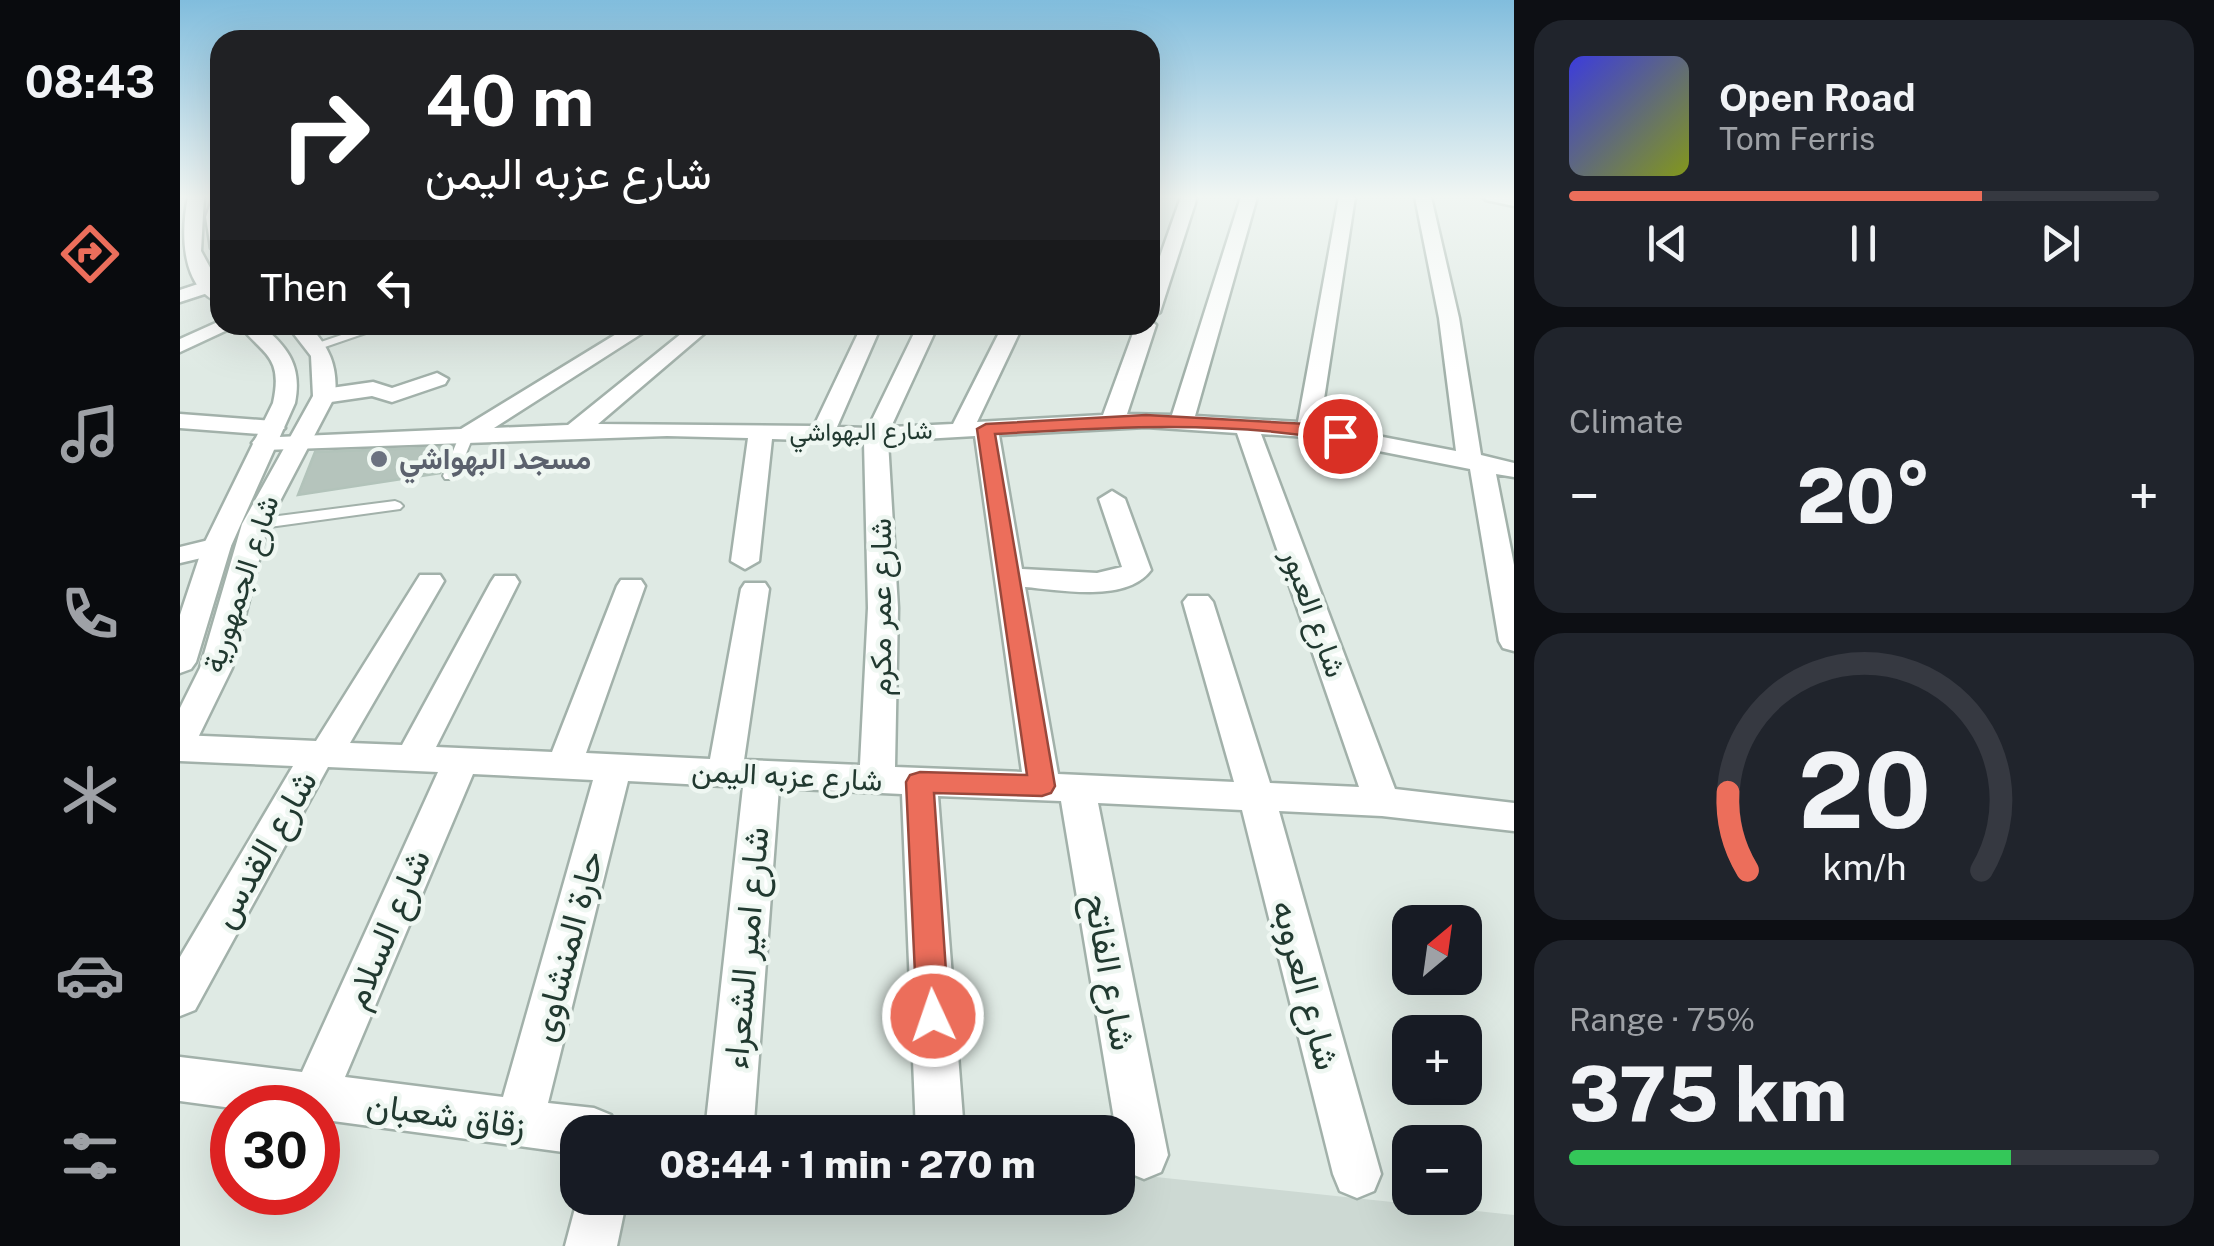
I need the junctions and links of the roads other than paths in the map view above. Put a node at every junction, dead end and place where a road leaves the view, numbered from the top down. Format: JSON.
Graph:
{"nodes":[{"id":1,"x":1169,"y":255,"type":"edge"},
{"id":2,"x":1232,"y":255,"type":"edge"},
{"id":3,"x":1337,"y":255,"type":"edge"},
{"id":4,"x":1435,"y":255,"type":"edge"},
{"id":5,"x":204,"y":275,"type":"edge"},
{"id":6,"x":1160,"y":283,"type":"edge"},
{"id":7,"x":180,"y":296,"type":"edge"},
{"id":8,"x":210,"y":333,"type":"edge"},
{"id":9,"x":261,"y":335,"type":"edge"},
{"id":10,"x":308,"y":335,"type":"edge"},
{"id":11,"x":350,"y":335,"type":"edge"},
{"id":12,"x":629,"y":335,"type":"edge"},
{"id":13,"x":692,"y":335,"type":"edge"},
{"id":14,"x":867,"y":335,"type":"edge"},
{"id":15,"x":923,"y":335,"type":"edge"},
{"id":16,"x":1009,"y":335,"type":"edge"},
{"id":17,"x":1143,"y":335,"type":"edge"},
{"id":18,"x":318,"y":345,"type":"junction"},
{"id":19,"x":180,"y":346,"type":"edge"},
{"id":20,"x":437,"y":379,"type":"dead end"},
{"id":21,"x":324,"y":396,"type":"junction"},
{"id":22,"x":180,"y":421,"type":"edge"},
{"id":23,"x":1113,"y":421,"type":"junction"},
{"id":24,"x":1182,"y":421,"type":"junction"},
{"id":25,"x":1246,"y":425,"type":"junction"},
{"id":26,"x":974,"y":429,"type":"junction"},
{"id":27,"x":1308,"y":430,"type":"junction"},
{"id":28,"x":761,"y":432,"type":"junction"},
{"id":29,"x":573,"y":433,"type":"junction"},
{"id":30,"x":467,"y":434,"type":"junction"},
{"id":31,"x":822,"y":434,"type":"junction"},
{"id":32,"x":876,"y":434,"type":"junction"},
{"id":33,"x":278,"y":437,"type":"junction"},
{"id":34,"x":1475,"y":461,"type":"junction"},
{"id":35,"x":1514,"y":472,"type":"edge"},
{"id":36,"x":450,"y":476,"type":"dead end"},
{"id":37,"x":1112,"y":499,"type":"dead end"},
{"id":38,"x":395,"y":506,"type":"dead end"},
{"id":39,"x":255,"y":524,"type":"junction"},
{"id":40,"x":218,"y":546,"type":"junction"},
{"id":41,"x":180,"y":556,"type":"edge"},
{"id":42,"x":1009,"y":577,"type":"junction"},
{"id":43,"x":430,"y":581,"type":"dead end"},
{"id":44,"x":505,"y":582,"type":"dead end"},
{"id":45,"x":631,"y":586,"type":"dead end"},
{"id":46,"x":1198,"y":602,"type":"dead end"},
{"id":47,"x":1514,"y":642,"type":"edge"},
{"id":48,"x":180,"y":662,"type":"edge"},
{"id":49,"x":180,"y":745,"type":"edge"},
{"id":50,"x":321,"y":754,"type":"junction"},
{"id":51,"x":412,"y":758,"type":"junction"},
{"id":52,"x":460,"y":761,"type":"junction"},
{"id":53,"x":564,"y":766,"type":"junction"},
{"id":54,"x":614,"y":768,"type":"junction"},
{"id":55,"x":744,"y":773,"type":"junction"},
{"id":56,"x":877,"y":779,"type":"junction"},
{"id":57,"x":920,"y":782,"type":"junction"},
{"id":58,"x":1059,"y":788,"type":"junction"},
{"id":59,"x":1256,"y":796,"type":"junction"},
{"id":60,"x":1382,"y":802,"type":"junction"},
{"id":61,"x":1514,"y":817,"type":"edge"},
{"id":62,"x":180,"y":996,"type":"edge"},
{"id":63,"x":180,"y":1079,"type":"edge"},
{"id":64,"x":225,"y":1085,"type":"edge"},
{"id":65,"x":319,"y":1085,"type":"edge"},
{"id":66,"x":340,"y":1101,"type":"edge"},
{"id":67,"x":730,"y":1115,"type":"edge"},
{"id":68,"x":939,"y":1115,"type":"edge"},
{"id":69,"x":519,"y":1125,"type":"junction"},
{"id":70,"x":560,"y":1129,"type":"edge"},
{"id":71,"x":1144,"y":1155,"type":"dead end"},
{"id":72,"x":1356,"y":1174,"type":"dead end"},
{"id":73,"x":598,"y":1215,"type":"edge"},
{"id":74,"x":591,"y":1246,"type":"edge"}],
"edges":[{"from":1,"to":6,"type":"street"},
{"from":2,"to":24,"type":"street"},
{"from":3,"to":27,"type":"street"},
{"from":4,"to":34,"type":"street"},
{"from":5,"to":7,"type":"street"},
{"from":8,"to":19,"type":"street"},
{"from":9,"to":33,"type":"street","name":"شارع الجمهورية"},
{"from":10,"to":18,"type":"street"},
{"from":11,"to":18,"type":"lane"},
{"from":12,"to":30,"type":"street"},
{"from":13,"to":29,"type":"street"},
{"from":14,"to":31,"type":"street"},
{"from":15,"to":32,"type":"street"},
{"from":16,"to":26,"type":"street"},
{"from":17,"to":23,"type":"street"},
{"from":18,"to":21,"type":"street"},
{"from":20,"to":21,"type":"street"},
{"from":21,"to":33,"type":"street","name":"شارع الجمهورية"},
{"from":22,"to":33,"type":"street","name":"شارع البهواشي"},
{"from":23,"to":24,"type":"street","name":"شارع البهواشي"},
{"from":23,"to":26,"type":"street","name":"شارع البهواشي"},
{"from":24,"to":25,"type":"street","name":"شارع البهواشي"},
{"from":25,"to":27,"type":"street","name":"شارع البهواشي"},
{"from":25,"to":60,"type":"street","name":"شارع العبور"},
{"from":26,"to":32,"type":"street","name":"شارع البهواشي"},
{"from":26,"to":42,"type":"street","name":"شارع الفاتح"},
{"from":27,"to":34,"type":"street","name":"شارع البهواشي"},
{"from":28,"to":29,"type":"street","name":"شارع البهواشي"},
{"from":28,"to":31,"type":"street","name":"شارع البهواشي"},
{"from":28,"to":55,"type":"street","name":"شارع امير الشعراء"},
{"from":29,"to":30,"type":"street","name":"شارع البهواشي"},
{"from":30,"to":33,"type":"street","name":"شارع البهواشي"},
{"from":30,"to":36,"type":"lane"},
{"from":31,"to":32,"type":"street","name":"شارع البهواشي"},
{"from":32,"to":56,"type":"street","name":"شارع عمر مكرم"},
{"from":33,"to":39,"type":"street","name":"شارع الجمهورية"},
{"from":33,"to":40,"type":"street","name":"شارع الجمهورية"},
{"from":34,"to":35,"type":"street","name":"شارع البهواشي"},
{"from":34,"to":47,"type":"street"},
{"from":37,"to":42,"type":"street"},
{"from":38,"to":39,"type":"lane"},
{"from":39,"to":49,"type":"street","name":"شارع الجمهورية"},
{"from":40,"to":41,"type":"street"},
{"from":40,"to":48,"type":"street","name":"شارع الجمهورية"},
{"from":42,"to":58,"type":"street","name":"شارع الفاتح"},
{"from":43,"to":50,"type":"street","name":"شارع القدس"},
{"from":44,"to":51,"type":"street"},
{"from":45,"to":53,"type":"street"},
{"from":46,"to":59,"type":"street","name":"شارع العروبه"},
{"from":49,"to":50,"type":"street","name":"شارع عزبه اليمن"},
{"from":50,"to":51,"type":"street","name":"شارع عزبه اليمن"},
{"from":50,"to":62,"type":"street","name":"شارع القدس"},
{"from":51,"to":52,"type":"street","name":"شارع عزبه اليمن"},
{"from":52,"to":53,"type":"street","name":"شارع عزبه اليمن"},
{"from":52,"to":65,"type":"street","name":"شارع السلام"},
{"from":53,"to":54,"type":"street","name":"شارع عزبه اليمن"},
{"from":54,"to":55,"type":"street","name":"شارع عزبه اليمن"},
{"from":54,"to":69,"type":"street","name":"حارة المنشاوى"},
{"from":55,"to":56,"type":"street","name":"شارع عزبه اليمن"},
{"from":55,"to":67,"type":"street","name":"شارع امير الشعراء"},
{"from":56,"to":57,"type":"street","name":"شارع عزبه اليمن"},
{"from":57,"to":58,"type":"street","name":"شارع عزبه اليمن"},
{"from":57,"to":68,"type":"street"},
{"from":58,"to":59,"type":"street","name":"شارع عزبه اليمن"},
{"from":58,"to":71,"type":"street","name":"شارع الفاتح"},
{"from":59,"to":60,"type":"street","name":"شارع عزبه اليمن"},
{"from":59,"to":72,"type":"street","name":"شارع العروبه"},
{"from":60,"to":61,"type":"street","name":"شارع عزبه اليمن"},
{"from":63,"to":64,"type":"street","name":"زقاق شعبان"},
{"from":66,"to":69,"type":"street","name":"زقاق شعبان"},
{"from":69,"to":70,"type":"street","name":"زقاق شعبان"},
{"from":73,"to":74,"type":"street"}]}
